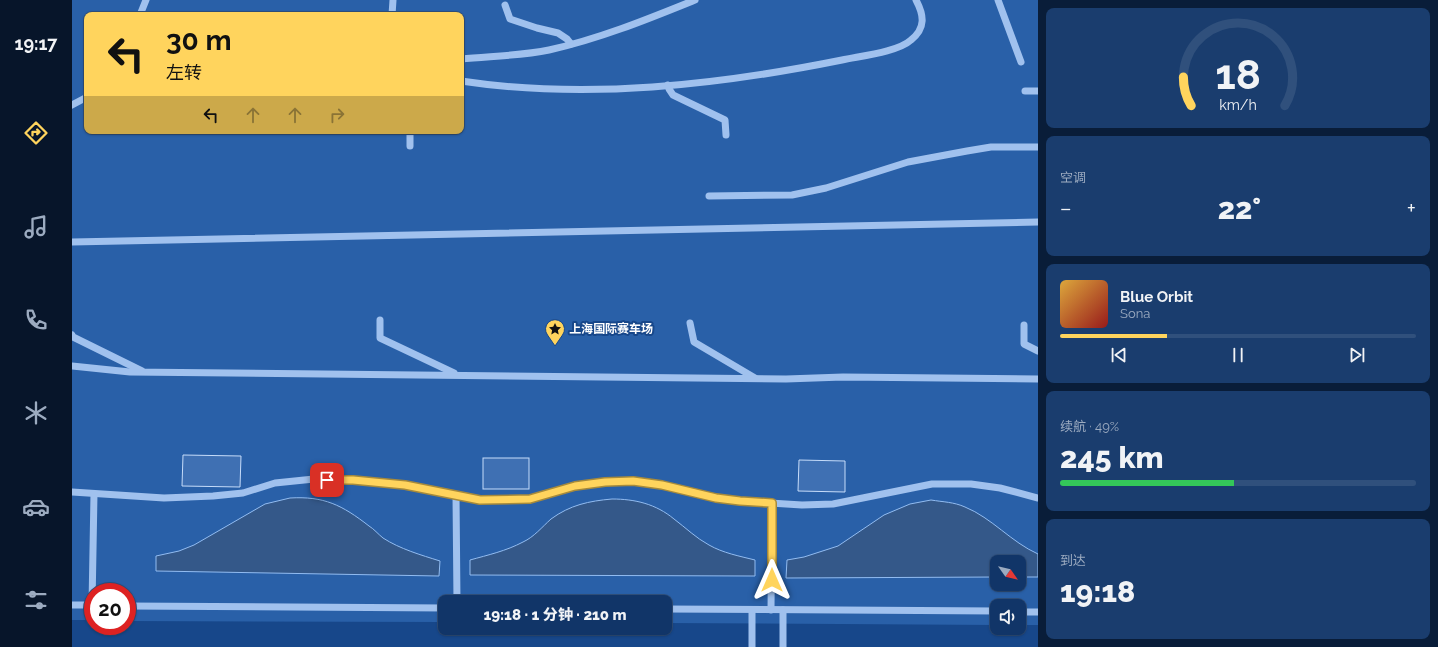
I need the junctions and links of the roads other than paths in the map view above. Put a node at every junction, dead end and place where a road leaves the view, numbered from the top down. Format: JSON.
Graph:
{"nodes":[{"id":1,"x":146,"y":0,"type":"edge"},
{"id":2,"x":393,"y":0,"type":"edge"},
{"id":3,"x":695,"y":0,"type":"edge"},
{"id":4,"x":916,"y":0,"type":"edge"},
{"id":5,"x":998,"y":0,"type":"edge"},
{"id":6,"x":506,"y":5,"type":"dead end"},
{"id":7,"x":141,"y":12,"type":"edge"},
{"id":8,"x":392,"y":12,"type":"edge"},
{"id":9,"x":571,"y":44,"type":"junction"},
{"id":10,"x":464,"y":59,"type":"edge"},
{"id":11,"x":1021,"y":62,"type":"dead end"},
{"id":12,"x":464,"y":81,"type":"edge"},
{"id":13,"x":668,"y":85,"type":"junction"},
{"id":14,"x":1025,"y":91,"type":"dead end"},
{"id":15,"x":1038,"y":91,"type":"edge"},
{"id":16,"x":84,"y":99,"type":"edge"},
{"id":17,"x":72,"y":105,"type":"edge"},
{"id":18,"x":410,"y":134,"type":"edge"},
{"id":19,"x":726,"y":135,"type":"dead end"},
{"id":20,"x":410,"y":146,"type":"dead end"},
{"id":21,"x":1038,"y":147,"type":"edge"},
{"id":22,"x":709,"y":196,"type":"dead end"},
{"id":23,"x":1038,"y":222,"type":"edge"},
{"id":24,"x":72,"y":242,"type":"edge"},
{"id":25,"x":380,"y":320,"type":"dead end"},
{"id":26,"x":690,"y":323,"type":"dead end"},
{"id":27,"x":1024,"y":325,"type":"dead end"},
{"id":28,"x":72,"y":335,"type":"edge"},
{"id":29,"x":1038,"y":352,"type":"edge"},
{"id":30,"x":72,"y":366,"type":"edge"},
{"id":31,"x":144,"y":372,"type":"junction"},
{"id":32,"x":456,"y":374,"type":"junction"},
{"id":33,"x":756,"y":378,"type":"junction"},
{"id":34,"x":1038,"y":379,"type":"edge"},
{"id":35,"x":72,"y":492,"type":"edge"},
{"id":36,"x":94,"y":494,"type":"junction"},
{"id":37,"x":456,"y":495,"type":"junction"},
{"id":38,"x":1038,"y":498,"type":"edge"},
{"id":39,"x":772,"y":503,"type":"junction"},
{"id":40,"x":92,"y":583,"type":"edge"},
{"id":41,"x":457,"y":595,"type":"edge"},
{"id":42,"x":72,"y":605,"type":"edge"},
{"id":43,"x":84,"y":605,"type":"edge"},
{"id":44,"x":136,"y":606,"type":"edge"},
{"id":45,"x":438,"y":608,"type":"edge"},
{"id":46,"x":672,"y":609,"type":"edge"},
{"id":47,"x":752,"y":610,"type":"junction"},
{"id":48,"x":772,"y":610,"type":"junction"},
{"id":49,"x":783,"y":610,"type":"junction"},
{"id":50,"x":990,"y":611,"type":"edge"},
{"id":51,"x":1026,"y":612,"type":"edge"},
{"id":52,"x":1038,"y":612,"type":"edge"},
{"id":53,"x":752,"y":647,"type":"edge"},
{"id":54,"x":783,"y":647,"type":"edge"}],
"edges":[{"from":1,"to":7,"type":"street"},
{"from":2,"to":8,"type":"street"},
{"from":3,"to":9,"type":"street"},
{"from":4,"to":13,"type":"street"},
{"from":5,"to":11,"type":"street"},
{"from":6,"to":9,"type":"street"},
{"from":9,"to":10,"type":"street"},
{"from":12,"to":13,"type":"street"},
{"from":13,"to":19,"type":"street"},
{"from":14,"to":15,"type":"street"},
{"from":16,"to":17,"type":"street"},
{"from":18,"to":20,"type":"street"},
{"from":21,"to":22,"type":"street"},
{"from":23,"to":24,"type":"street"},
{"from":25,"to":32,"type":"street"},
{"from":26,"to":33,"type":"street"},
{"from":27,"to":29,"type":"street"},
{"from":28,"to":31,"type":"street"},
{"from":30,"to":31,"type":"street"},
{"from":31,"to":32,"type":"street"},
{"from":32,"to":33,"type":"street"},
{"from":33,"to":34,"type":"street"},
{"from":35,"to":36,"type":"street"},
{"from":36,"to":37,"type":"street"},
{"from":36,"to":40,"type":"street"},
{"from":37,"to":39,"type":"street"},
{"from":37,"to":41,"type":"street"},
{"from":38,"to":39,"type":"street"},
{"from":39,"to":48,"type":"street"},
{"from":42,"to":43,"type":"street"},
{"from":44,"to":45,"type":"street"},
{"from":46,"to":47,"type":"street"},
{"from":47,"to":48,"type":"street"},
{"from":47,"to":53,"type":"street"},
{"from":48,"to":49,"type":"street"},
{"from":49,"to":50,"type":"street"},
{"from":49,"to":54,"type":"street"},
{"from":51,"to":52,"type":"street"}]}
